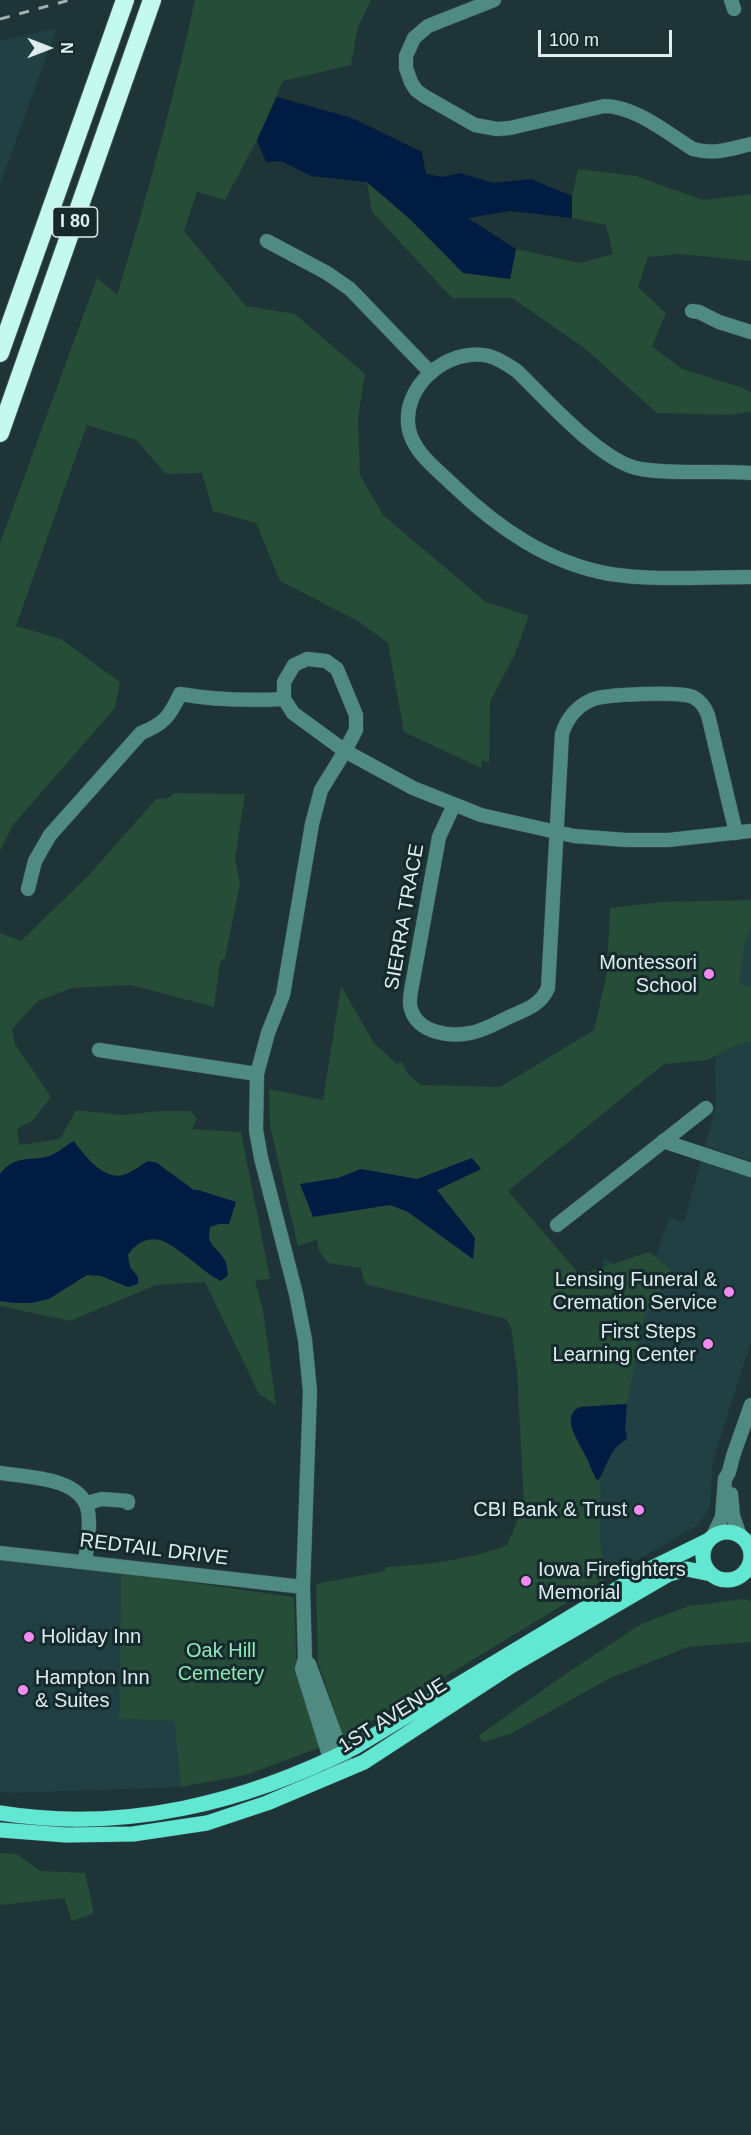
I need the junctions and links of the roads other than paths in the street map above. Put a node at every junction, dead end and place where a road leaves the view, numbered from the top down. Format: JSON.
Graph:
{"nodes":[{"id":1,"x":494,"y":0,"type":"edge"},
{"id":2,"x":150,"y":5,"type":"edge"},
{"id":3,"x":122,"y":9,"type":"edge"},
{"id":4,"x":751,"y":144,"type":"edge"},
{"id":5,"x":267,"y":241,"type":"dead end"},
{"id":6,"x":692,"y":311,"type":"dead end"},
{"id":7,"x":751,"y":332,"type":"edge"},
{"id":8,"x":0,"y":353,"type":"edge"},
{"id":9,"x":431,"y":373,"type":"junction"},
{"id":10,"x":0,"y":433,"type":"edge"},
{"id":11,"x":751,"y":473,"type":"edge"},
{"id":12,"x":751,"y":577,"type":"edge"},
{"id":13,"x":284,"y":699,"type":"junction"},
{"id":14,"x":345,"y":751,"type":"junction"},
{"id":15,"x":454,"y":805,"type":"junction"},
{"id":16,"x":751,"y":831,"type":"edge"},
{"id":17,"x":556,"y":833,"type":"junction"},
{"id":18,"x":736,"y":833,"type":"junction"},
{"id":19,"x":28,"y":889,"type":"dead end"},
{"id":20,"x":99,"y":1050,"type":"dead end"},
{"id":21,"x":257,"y":1074,"type":"junction"},
{"id":22,"x":706,"y":1108,"type":"dead end"},
{"id":23,"x":663,"y":1141,"type":"junction"},
{"id":24,"x":751,"y":1170,"type":"edge"},
{"id":25,"x":557,"y":1226,"type":"dead end"},
{"id":26,"x":751,"y":1405,"type":"edge"},
{"id":27,"x":729,"y":1472,"type":"junction"},
{"id":28,"x":0,"y":1473,"type":"edge"},
{"id":29,"x":87,"y":1503,"type":"junction"},
{"id":30,"x":128,"y":1503,"type":"dead end"},
{"id":31,"x":711,"y":1538,"type":"junction"},
{"id":32,"x":745,"y":1540,"type":"edge"},
{"id":33,"x":0,"y":1553,"type":"edge"},
{"id":34,"x":85,"y":1562,"type":"junction"},
{"id":35,"x":711,"y":1574,"type":"junction"},
{"id":36,"x":744,"y":1574,"type":"edge"},
{"id":37,"x":303,"y":1587,"type":"junction"},
{"id":38,"x":339,"y":1764,"type":"junction"},
{"id":39,"x":0,"y":1814,"type":"edge"},
{"id":40,"x":0,"y":1830,"type":"edge"}],
"edges":[{"from":1,"to":4,"type":"street"},
{"from":2,"to":10,"type":"highway","number":"I 80"},
{"from":3,"to":8,"type":"highway","number":"I 80"},
{"from":5,"to":9,"type":"street"},
{"from":6,"to":7,"type":"street"},
{"from":9,"to":11,"type":"street"},
{"from":9,"to":12,"type":"street"},
{"from":13,"to":14,"type":"street"},
{"from":13,"to":14,"type":"street"},
{"from":13,"to":19,"type":"street"},
{"from":14,"to":15,"type":"street"},
{"from":14,"to":21,"type":"street"},
{"from":15,"to":17,"type":"street"},
{"from":15,"to":17,"type":"street","name":"SIERRA TRACE"},
{"from":16,"to":18,"type":"street"},
{"from":17,"to":18,"type":"street"},
{"from":17,"to":18,"type":"street","name":"SIERRA TRACE"},
{"from":20,"to":21,"type":"street"},
{"from":21,"to":37,"type":"street"},
{"from":22,"to":23,"type":"street"},
{"from":23,"to":24,"type":"street"},
{"from":23,"to":25,"type":"street"},
{"from":26,"to":27,"type":"street"},
{"from":27,"to":31,"type":"street"},
{"from":27,"to":32,"type":"street"},
{"from":28,"to":29,"type":"street"},
{"from":29,"to":30,"type":"street"},
{"from":29,"to":34,"type":"street"},
{"from":31,"to":32,"type":"main road"},
{"from":31,"to":35,"type":"main road"},
{"from":31,"to":38,"type":"main road","name":"1ST AVENUE"},
{"from":32,"to":36,"type":"main road"},
{"from":33,"to":34,"type":"street","name":"REDTAIL DRIVE"},
{"from":34,"to":37,"type":"street","name":"REDTAIL DRIVE"},
{"from":35,"to":36,"type":"main road"},
{"from":35,"to":38,"type":"main road","name":"1ST AVENUE"},
{"from":37,"to":38,"type":"street"},
{"from":38,"to":39,"type":"main road","name":"1ST AVENUE"},
{"from":38,"to":40,"type":"main road","name":"1ST AVENUE"}]}
